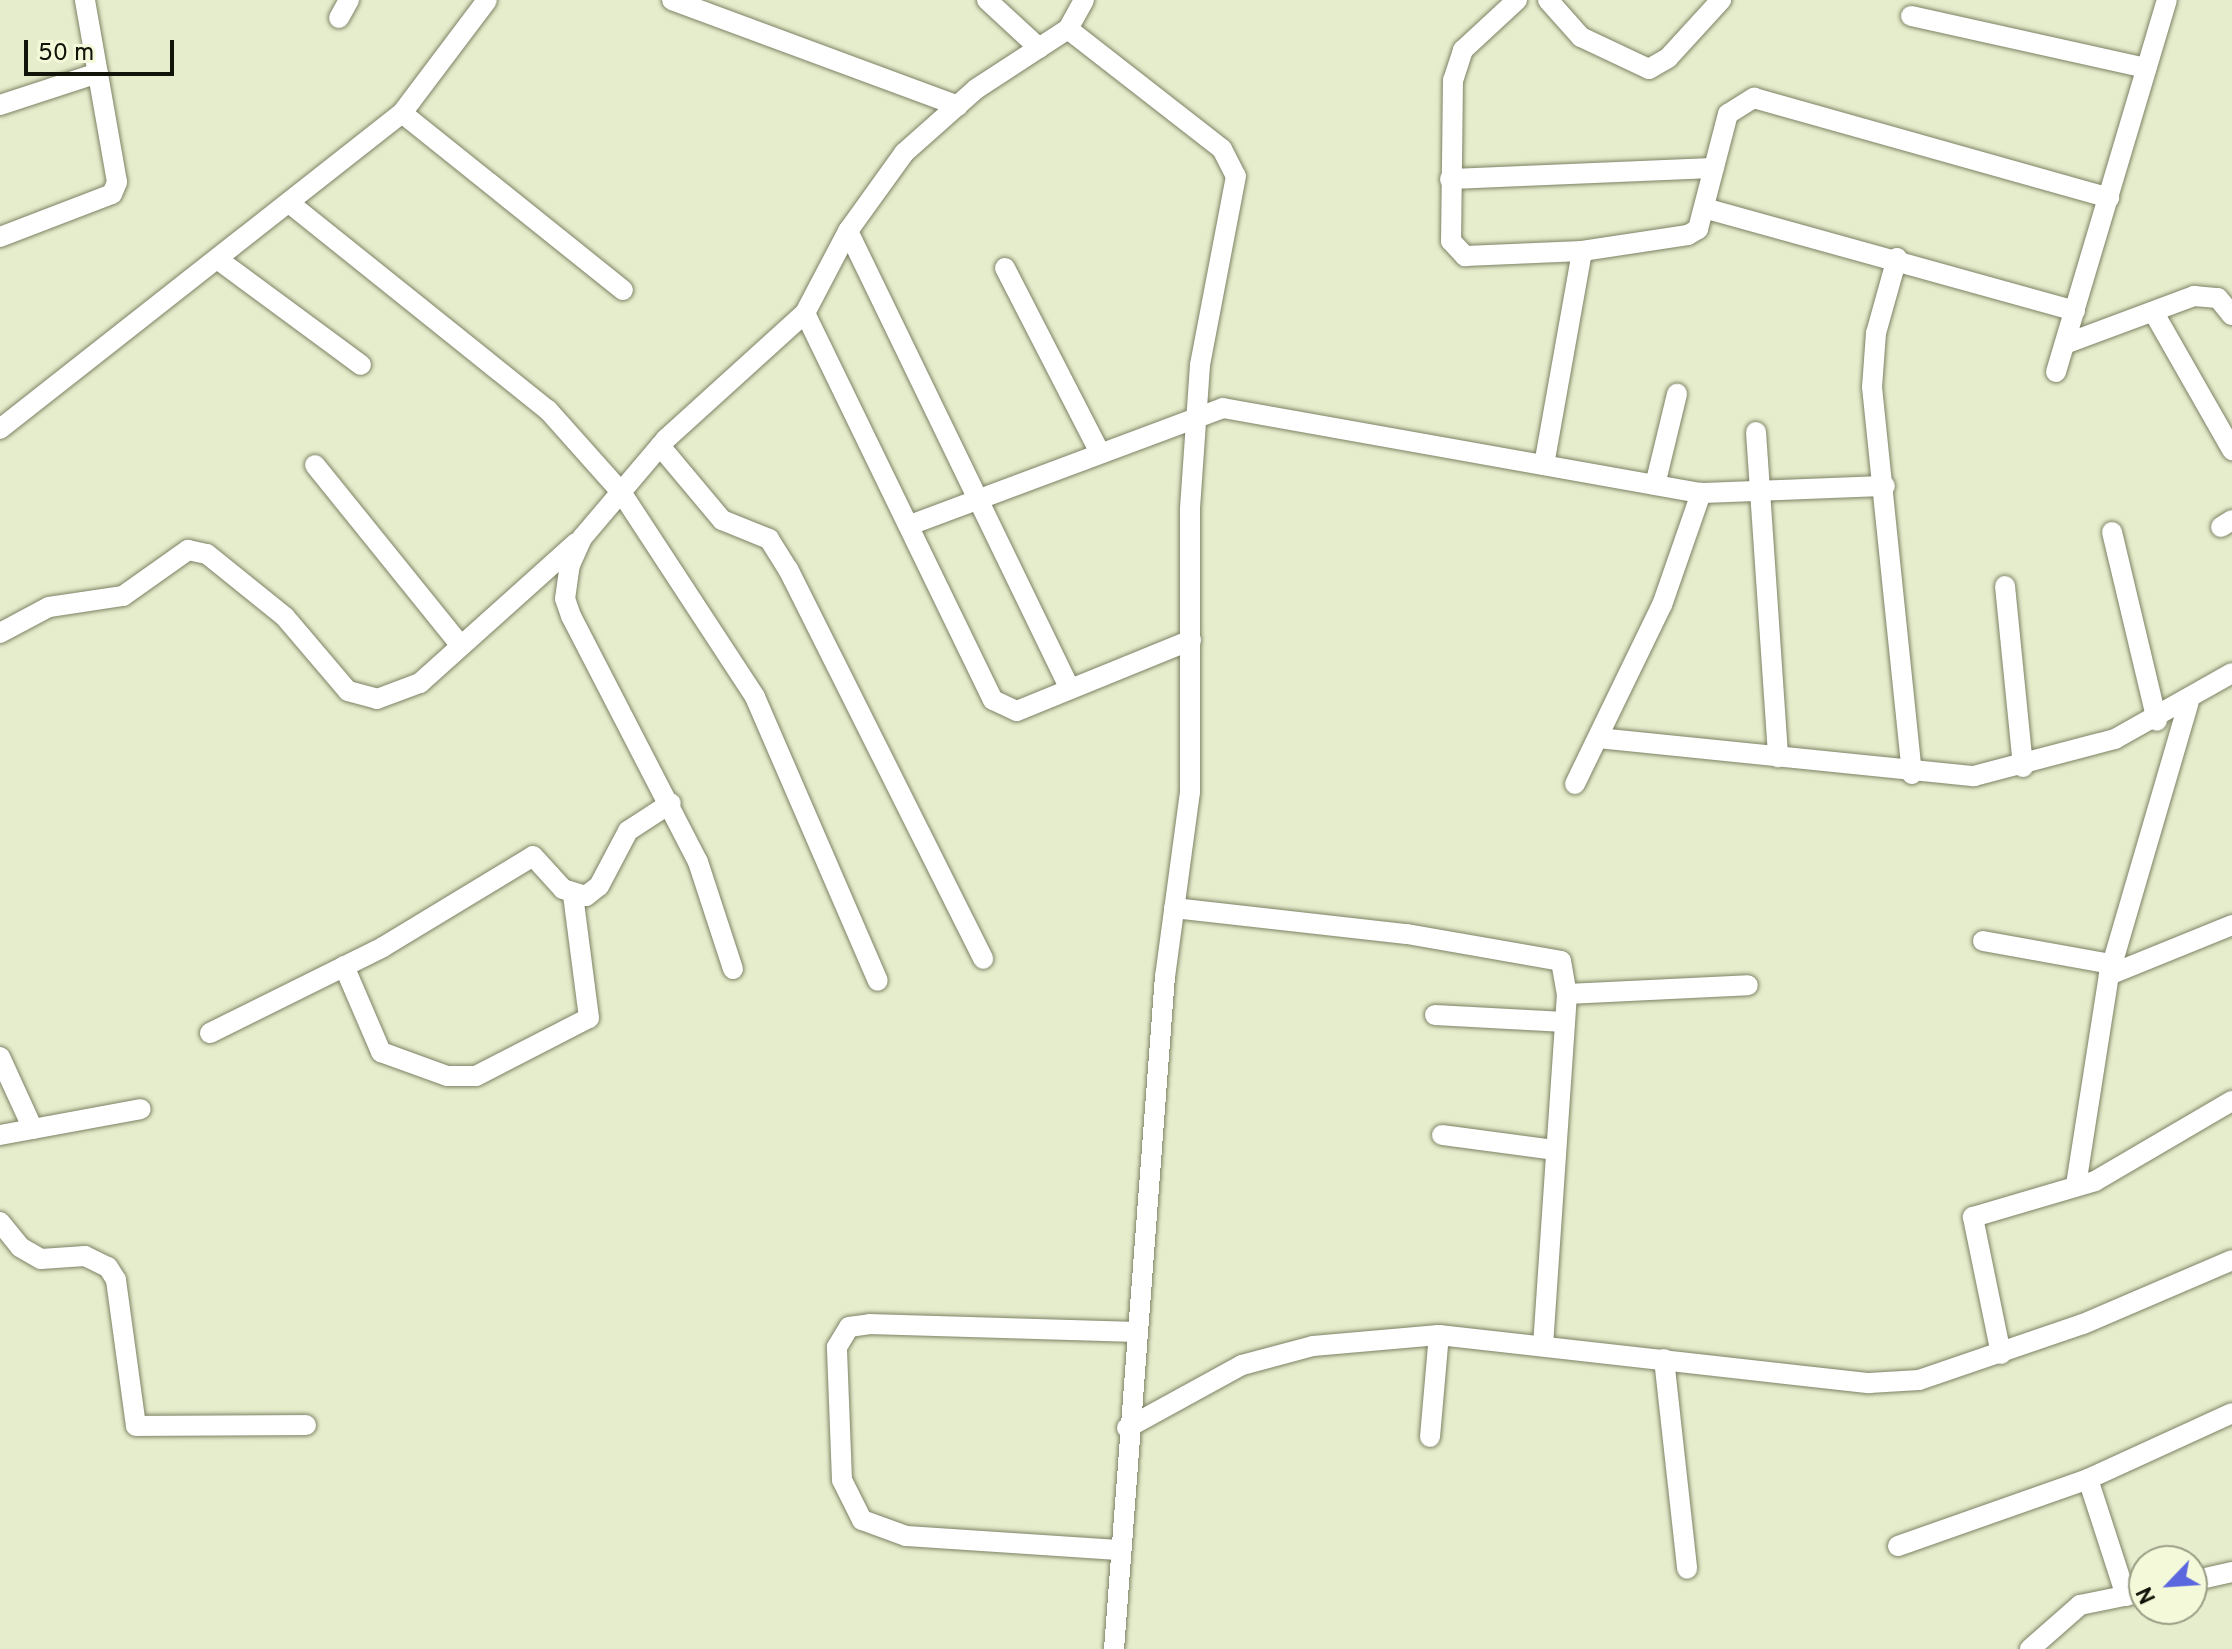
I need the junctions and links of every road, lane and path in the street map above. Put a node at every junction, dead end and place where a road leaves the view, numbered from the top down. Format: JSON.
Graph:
{"nodes":[{"id":1,"x":85,"y":0,"type":"edge"},
{"id":2,"x":487,"y":0,"type":"edge"},
{"id":3,"x":672,"y":0,"type":"edge"},
{"id":4,"x":987,"y":0,"type":"edge"},
{"id":5,"x":1084,"y":0,"type":"edge"},
{"id":6,"x":1517,"y":0,"type":"edge"},
{"id":7,"x":1548,"y":0,"type":"edge"},
{"id":8,"x":1721,"y":0,"type":"edge"},
{"id":9,"x":2167,"y":0,"type":"edge"},
{"id":10,"x":1911,"y":16,"type":"dead end"},
{"id":11,"x":1068,"y":29,"type":"junction"},
{"id":12,"x":1039,"y":48,"type":"junction"},
{"id":13,"x":2146,"y":68,"type":"junction"},
{"id":14,"x":98,"y":73,"type":"junction"},
{"id":15,"x":0,"y":105,"type":"edge"},
{"id":16,"x":958,"y":106,"type":"junction"},
{"id":17,"x":402,"y":113,"type":"junction"},
{"id":18,"x":1714,"y":168,"type":"junction"},
{"id":19,"x":1450,"y":179,"type":"junction"},
{"id":20,"x":2109,"y":198,"type":"junction"},
{"id":21,"x":293,"y":206,"type":"junction"},
{"id":22,"x":1704,"y":208,"type":"junction"},
{"id":23,"x":848,"y":231,"type":"junction"},
{"id":24,"x":0,"y":237,"type":"edge"},
{"id":25,"x":1582,"y":251,"type":"junction"},
{"id":26,"x":1897,"y":258,"type":"junction"},
{"id":27,"x":220,"y":261,"type":"junction"},
{"id":28,"x":1005,"y":268,"type":"dead end"},
{"id":29,"x":623,"y":290,"type":"dead end"},
{"id":30,"x":2075,"y":311,"type":"junction"},
{"id":31,"x":805,"y":313,"type":"junction"},
{"id":32,"x":2154,"y":313,"type":"junction"},
{"id":33,"x":2232,"y":315,"type":"edge"},
{"id":34,"x":2065,"y":344,"type":"junction"},
{"id":35,"x":361,"y":365,"type":"dead end"},
{"id":36,"x":2056,"y":372,"type":"dead end"},
{"id":37,"x":1677,"y":394,"type":"dead end"},
{"id":38,"x":1197,"y":415,"type":"junction"},
{"id":39,"x":0,"y":429,"type":"edge"},
{"id":40,"x":1756,"y":432,"type":"dead end"},
{"id":41,"x":660,"y":446,"type":"junction"},
{"id":42,"x":2232,"y":450,"type":"edge"},
{"id":43,"x":1099,"y":451,"type":"junction"},
{"id":44,"x":315,"y":465,"type":"dead end"},
{"id":45,"x":1544,"y":465,"type":"junction"},
{"id":46,"x":1655,"y":485,"type":"junction"},
{"id":47,"x":1885,"y":486,"type":"junction"},
{"id":48,"x":621,"y":492,"type":"junction"},
{"id":49,"x":1701,"y":493,"type":"junction"},
{"id":50,"x":1762,"y":493,"type":"junction"},
{"id":51,"x":976,"y":499,"type":"junction"},
{"id":52,"x":910,"y":525,"type":"junction"},
{"id":53,"x":2112,"y":532,"type":"dead end"},
{"id":54,"x":582,"y":538,"type":"junction"},
{"id":55,"x":2005,"y":586,"type":"dead end"},
{"id":56,"x":0,"y":633,"type":"edge"},
{"id":57,"x":1191,"y":640,"type":"junction"},
{"id":58,"x":460,"y":645,"type":"junction"},
{"id":59,"x":2232,"y":673,"type":"edge"},
{"id":60,"x":1070,"y":689,"type":"junction"},
{"id":61,"x":2189,"y":702,"type":"junction"},
{"id":62,"x":2157,"y":721,"type":"junction"},
{"id":63,"x":1598,"y":738,"type":"junction"},
{"id":64,"x":1778,"y":757,"type":"junction"},
{"id":65,"x":2023,"y":767,"type":"junction"},
{"id":66,"x":1912,"y":774,"type":"junction"},
{"id":67,"x":1575,"y":784,"type":"dead end"},
{"id":68,"x":671,"y":803,"type":"junction"},
{"id":69,"x":573,"y":895,"type":"junction"},
{"id":70,"x":1174,"y":908,"type":"junction"},
{"id":71,"x":2232,"y":925,"type":"edge"},
{"id":72,"x":1983,"y":941,"type":"dead end"},
{"id":73,"x":983,"y":959,"type":"dead end"},
{"id":74,"x":344,"y":966,"type":"junction"},
{"id":75,"x":733,"y":969,"type":"dead end"},
{"id":76,"x":2110,"y":970,"type":"junction"},
{"id":77,"x":878,"y":981,"type":"dead end"},
{"id":78,"x":1748,"y":985,"type":"dead end"},
{"id":79,"x":1567,"y":994,"type":"junction"},
{"id":80,"x":1435,"y":1015,"type":"dead end"},
{"id":81,"x":1565,"y":1022,"type":"junction"},
{"id":82,"x":210,"y":1033,"type":"dead end"},
{"id":83,"x":0,"y":1057,"type":"edge"},
{"id":84,"x":2232,"y":1101,"type":"edge"},
{"id":85,"x":141,"y":1109,"type":"dead end"},
{"id":86,"x":33,"y":1129,"type":"junction"},
{"id":87,"x":0,"y":1135,"type":"edge"},
{"id":88,"x":1442,"y":1135,"type":"dead end"},
{"id":89,"x":1555,"y":1150,"type":"junction"},
{"id":90,"x":2076,"y":1185,"type":"junction"},
{"id":91,"x":0,"y":1222,"type":"edge"},
{"id":92,"x":2232,"y":1260,"type":"edge"},
{"id":93,"x":1136,"y":1332,"type":"junction"},
{"id":94,"x":1439,"y":1335,"type":"junction"},
{"id":95,"x":1543,"y":1346,"type":"junction"},
{"id":96,"x":2001,"y":1354,"type":"junction"},
{"id":97,"x":1664,"y":1359,"type":"junction"},
{"id":98,"x":2232,"y":1413,"type":"edge"},
{"id":99,"x":306,"y":1425,"type":"dead end"},
{"id":100,"x":1127,"y":1428,"type":"junction"},
{"id":101,"x":1430,"y":1437,"type":"dead end"},
{"id":102,"x":2088,"y":1479,"type":"junction"},
{"id":103,"x":1898,"y":1546,"type":"dead end"},
{"id":104,"x":1118,"y":1550,"type":"junction"},
{"id":105,"x":1687,"y":1569,"type":"dead end"},
{"id":106,"x":2232,"y":1572,"type":"edge"},
{"id":107,"x":2128,"y":1577,"type":"edge"},
{"id":108,"x":2208,"y":1577,"type":"edge"},
{"id":109,"x":2128,"y":1596,"type":"edge"},
{"id":110,"x":1114,"y":1649,"type":"edge"},
{"id":111,"x":2030,"y":1649,"type":"edge"}],
"edges":[{"from":1,"to":14,"type":"street"},
{"from":2,"to":17,"type":"street"},
{"from":3,"to":16,"type":"street"},
{"from":4,"to":12,"type":"street"},
{"from":5,"to":11,"type":"street"},
{"from":6,"to":19,"type":"street"},
{"from":7,"to":8,"type":"street"},
{"from":9,"to":13,"type":"street"},
{"from":10,"to":13,"type":"street"},
{"from":11,"to":12,"type":"street"},
{"from":11,"to":38,"type":"street"},
{"from":12,"to":16,"type":"street"},
{"from":13,"to":20,"type":"street"},
{"from":14,"to":15,"type":"street"},
{"from":14,"to":24,"type":"street"},
{"from":16,"to":23,"type":"street"},
{"from":17,"to":21,"type":"street"},
{"from":17,"to":29,"type":"street"},
{"from":18,"to":19,"type":"street"},
{"from":18,"to":20,"type":"street"},
{"from":18,"to":22,"type":"street"},
{"from":19,"to":25,"type":"street"},
{"from":20,"to":30,"type":"street"},
{"from":21,"to":27,"type":"street"},
{"from":21,"to":48,"type":"street"},
{"from":22,"to":25,"type":"street"},
{"from":22,"to":26,"type":"street"},
{"from":23,"to":31,"type":"street"},
{"from":23,"to":51,"type":"street"},
{"from":25,"to":45,"type":"street"},
{"from":26,"to":30,"type":"street"},
{"from":26,"to":47,"type":"street"},
{"from":27,"to":35,"type":"street"},
{"from":27,"to":39,"type":"street"},
{"from":28,"to":43,"type":"street"},
{"from":30,"to":34,"type":"street"},
{"from":31,"to":41,"type":"street"},
{"from":31,"to":52,"type":"street"},
{"from":32,"to":33,"type":"street"},
{"from":32,"to":34,"type":"street"},
{"from":32,"to":42,"type":"street"},
{"from":34,"to":36,"type":"street"},
{"from":37,"to":46,"type":"street"},
{"from":38,"to":43,"type":"street"},
{"from":38,"to":45,"type":"street"},
{"from":38,"to":57,"type":"street"},
{"from":40,"to":50,"type":"street"},
{"from":41,"to":48,"type":"street"},
{"from":41,"to":73,"type":"street"},
{"from":43,"to":51,"type":"street"},
{"from":44,"to":58,"type":"street"},
{"from":45,"to":46,"type":"street"},
{"from":46,"to":49,"type":"street"},
{"from":47,"to":50,"type":"street"},
{"from":47,"to":66,"type":"street"},
{"from":48,"to":54,"type":"street"},
{"from":48,"to":77,"type":"street"},
{"from":49,"to":50,"type":"street"},
{"from":49,"to":63,"type":"street"},
{"from":50,"to":64,"type":"street"},
{"from":51,"to":52,"type":"street"},
{"from":51,"to":60,"type":"street"},
{"from":52,"to":60,"type":"street"},
{"from":53,"to":62,"type":"street"},
{"from":54,"to":58,"type":"street"},
{"from":54,"to":68,"type":"street"},
{"from":55,"to":65,"type":"street"},
{"from":56,"to":58,"type":"street"},
{"from":57,"to":60,"type":"street"},
{"from":57,"to":70,"type":"street"},
{"from":59,"to":61,"type":"street"},
{"from":61,"to":62,"type":"street"},
{"from":61,"to":76,"type":"street"},
{"from":62,"to":65,"type":"street"},
{"from":63,"to":64,"type":"street"},
{"from":63,"to":67,"type":"street"},
{"from":64,"to":66,"type":"street"},
{"from":65,"to":66,"type":"street"},
{"from":68,"to":69,"type":"street"},
{"from":68,"to":75,"type":"street"},
{"from":69,"to":74,"type":"street"},
{"from":69,"to":74,"type":"street"},
{"from":70,"to":79,"type":"street"},
{"from":70,"to":93,"type":"street"},
{"from":71,"to":76,"type":"street"},
{"from":72,"to":76,"type":"street"},
{"from":74,"to":82,"type":"street"},
{"from":76,"to":90,"type":"street"},
{"from":78,"to":79,"type":"street"},
{"from":79,"to":81,"type":"street"},
{"from":80,"to":81,"type":"street"},
{"from":81,"to":89,"type":"street"},
{"from":83,"to":86,"type":"street"},
{"from":84,"to":90,"type":"street"},
{"from":85,"to":86,"type":"street"},
{"from":86,"to":87,"type":"street"},
{"from":88,"to":89,"type":"street"},
{"from":89,"to":95,"type":"street"},
{"from":90,"to":96,"type":"street"},
{"from":91,"to":99,"type":"street"},
{"from":92,"to":96,"type":"street"},
{"from":93,"to":100,"type":"street"},
{"from":93,"to":104,"type":"street"},
{"from":94,"to":95,"type":"street"},
{"from":94,"to":100,"type":"street"},
{"from":94,"to":101,"type":"street"},
{"from":95,"to":97,"type":"street"},
{"from":96,"to":97,"type":"street"},
{"from":97,"to":105,"type":"street"},
{"from":98,"to":102,"type":"street"},
{"from":100,"to":104,"type":"street"},
{"from":102,"to":103,"type":"street"},
{"from":102,"to":107,"type":"street"},
{"from":104,"to":110,"type":"street"},
{"from":106,"to":108,"type":"street"},
{"from":109,"to":111,"type":"street"}]}
